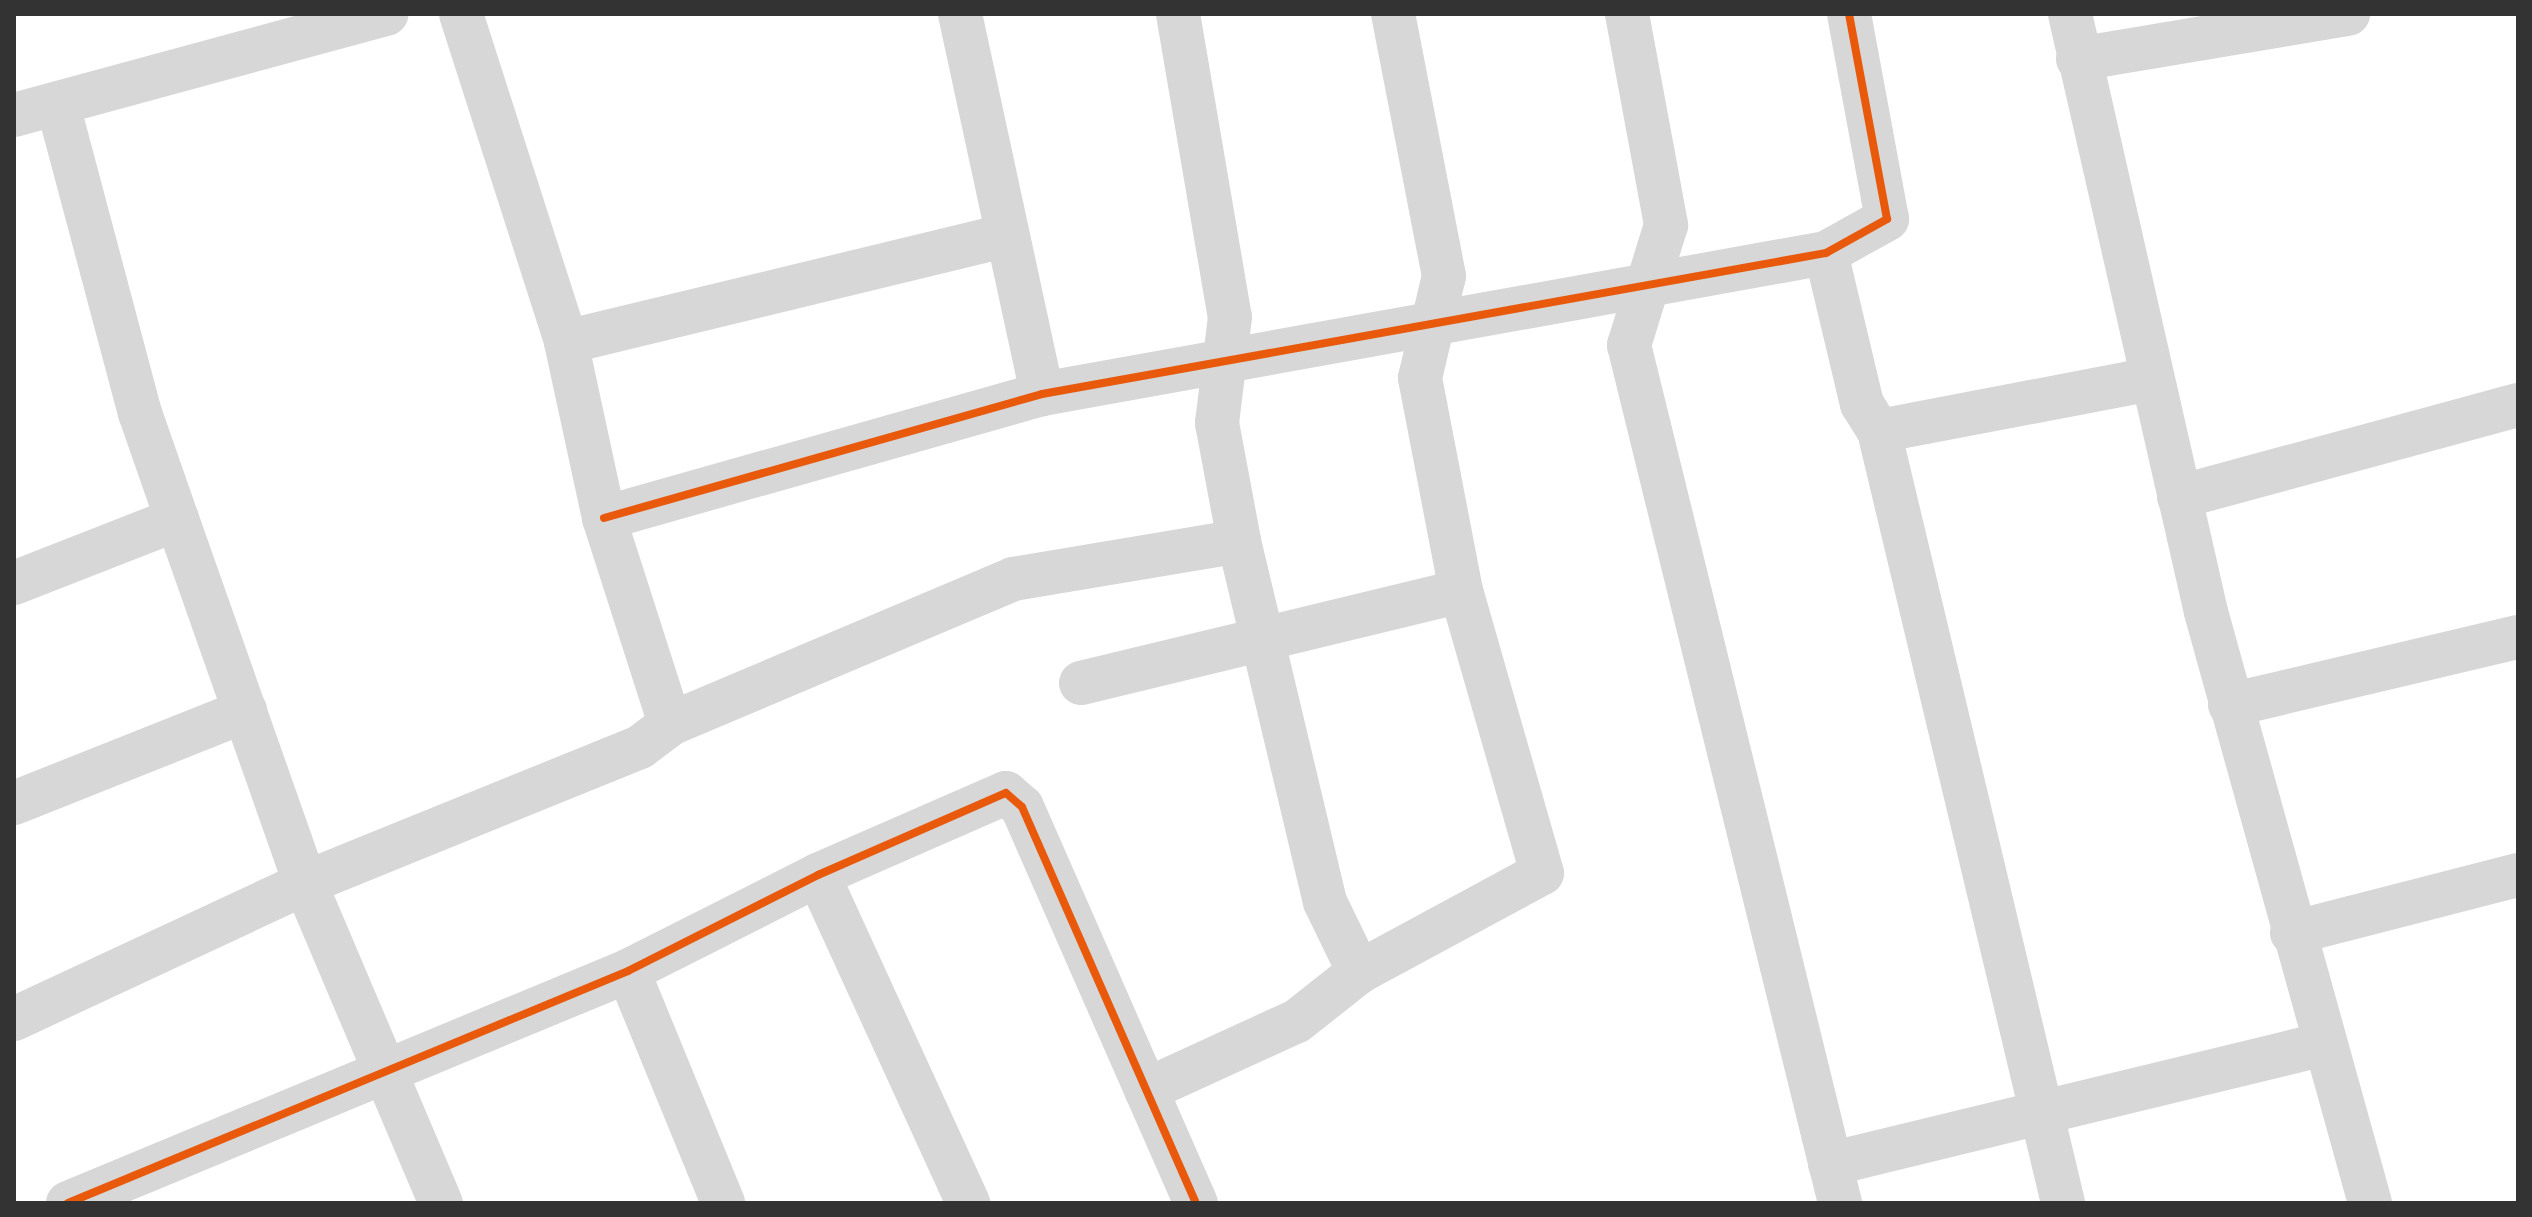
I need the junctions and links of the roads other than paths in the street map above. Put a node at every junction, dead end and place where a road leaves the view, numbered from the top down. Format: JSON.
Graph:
{"nodes":[{"id":1,"x":387,"y":14,"type":"edge"},
{"id":2,"x":461,"y":14,"type":"edge"},
{"id":3,"x":960,"y":14,"type":"edge"},
{"id":4,"x":1178,"y":14,"type":"edge"},
{"id":5,"x":1393,"y":14,"type":"edge"},
{"id":6,"x":1627,"y":14,"type":"edge"},
{"id":7,"x":1849,"y":14,"type":"edge"},
{"id":8,"x":2070,"y":14,"type":"edge"},
{"id":9,"x":2348,"y":14,"type":"edge"},
{"id":10,"x":2078,"y":59,"type":"junction"},
{"id":11,"x":59,"y":109,"type":"junction"},
{"id":12,"x":14,"y":115,"type":"edge"},
{"id":13,"x":1003,"y":236,"type":"junction"},
{"id":14,"x":1826,"y":253,"type":"junction"},
{"id":15,"x":1647,"y":279,"type":"junction"},
{"id":16,"x":1434,"y":328,"type":"junction"},
{"id":17,"x":566,"y":342,"type":"junction"},
{"id":18,"x":1222,"y":363,"type":"junction"},
{"id":19,"x":2152,"y":379,"type":"junction"},
{"id":20,"x":1042,"y":394,"type":"junction"},
{"id":21,"x":2518,"y":405,"type":"edge"},
{"id":22,"x":1879,"y":431,"type":"junction"},
{"id":23,"x":2179,"y":497,"type":"junction"},
{"id":24,"x":604,"y":518,"type":"junction"},
{"id":25,"x":177,"y":519,"type":"junction"},
{"id":26,"x":1239,"y":541,"type":"junction"},
{"id":27,"x":14,"y":583,"type":"edge"},
{"id":28,"x":1461,"y":591,"type":"junction"},
{"id":29,"x":1260,"y":634,"type":"junction"},
{"id":30,"x":2518,"y":637,"type":"edge"},
{"id":31,"x":1081,"y":683,"type":"dead end"},
{"id":32,"x":2230,"y":705,"type":"junction"},
{"id":33,"x":245,"y":711,"type":"junction"},
{"id":34,"x":670,"y":724,"type":"junction"},
{"id":35,"x":14,"y":803,"type":"edge"},
{"id":36,"x":818,"y":875,"type":"junction"},
{"id":37,"x":2518,"y":875,"type":"edge"},
{"id":38,"x":305,"y":883,"type":"junction"},
{"id":39,"x":2292,"y":933,"type":"junction"},
{"id":40,"x":628,"y":971,"type":"junction"},
{"id":41,"x":1359,"y":972,"type":"junction"},
{"id":42,"x":14,"y":1019,"type":"edge"},
{"id":43,"x":2324,"y":1044,"type":"junction"},
{"id":44,"x":387,"y":1076,"type":"junction"},
{"id":45,"x":1146,"y":1090,"type":"junction"},
{"id":46,"x":2040,"y":1109,"type":"junction"},
{"id":47,"x":1835,"y":1183,"type":"edge"},
{"id":48,"x":68,"y":1203,"type":"edge"},
{"id":49,"x":441,"y":1203,"type":"edge"},
{"id":50,"x":723,"y":1203,"type":"edge"},
{"id":51,"x":968,"y":1203,"type":"edge"},
{"id":52,"x":1196,"y":1203,"type":"edge"},
{"id":53,"x":2063,"y":1203,"type":"edge"},
{"id":54,"x":2370,"y":1203,"type":"edge"}],
"edges":[{"from":1,"to":11,"type":"street"},
{"from":2,"to":17,"type":"street"},
{"from":3,"to":13,"type":"street"},
{"from":4,"to":18,"type":"street"},
{"from":5,"to":16,"type":"street"},
{"from":6,"to":15,"type":"street"},
{"from":7,"to":14,"type":"street"},
{"from":8,"to":10,"type":"street"},
{"from":9,"to":10,"type":"street"},
{"from":10,"to":19,"type":"street"},
{"from":11,"to":12,"type":"street"},
{"from":11,"to":25,"type":"street"},
{"from":13,"to":17,"type":"street"},
{"from":13,"to":20,"type":"street"},
{"from":14,"to":15,"type":"street"},
{"from":14,"to":22,"type":"street"},
{"from":15,"to":16,"type":"street"},
{"from":15,"to":47,"type":"street"},
{"from":16,"to":18,"type":"street"},
{"from":16,"to":28,"type":"street"},
{"from":17,"to":24,"type":"street"},
{"from":18,"to":20,"type":"street"},
{"from":18,"to":26,"type":"street"},
{"from":19,"to":22,"type":"street"},
{"from":19,"to":23,"type":"street"},
{"from":20,"to":24,"type":"street"},
{"from":21,"to":23,"type":"street"},
{"from":22,"to":46,"type":"street"},
{"from":23,"to":32,"type":"street"},
{"from":24,"to":34,"type":"street"},
{"from":25,"to":27,"type":"street"},
{"from":25,"to":33,"type":"street"},
{"from":26,"to":29,"type":"street"},
{"from":26,"to":34,"type":"street"},
{"from":28,"to":29,"type":"street"},
{"from":28,"to":41,"type":"street"},
{"from":29,"to":31,"type":"street"},
{"from":29,"to":41,"type":"street"},
{"from":30,"to":32,"type":"street"},
{"from":32,"to":39,"type":"street"},
{"from":33,"to":35,"type":"street"},
{"from":33,"to":38,"type":"street"},
{"from":34,"to":38,"type":"street"},
{"from":36,"to":40,"type":"street"},
{"from":36,"to":45,"type":"street"},
{"from":36,"to":51,"type":"street"},
{"from":37,"to":39,"type":"street"},
{"from":38,"to":42,"type":"street"},
{"from":38,"to":44,"type":"street"},
{"from":39,"to":43,"type":"street"},
{"from":40,"to":44,"type":"street"},
{"from":40,"to":50,"type":"street"},
{"from":41,"to":45,"type":"street"},
{"from":43,"to":46,"type":"street"},
{"from":43,"to":54,"type":"street"},
{"from":44,"to":48,"type":"street"},
{"from":44,"to":49,"type":"street"},
{"from":45,"to":52,"type":"street"},
{"from":46,"to":47,"type":"street"},
{"from":46,"to":53,"type":"street"}]}
